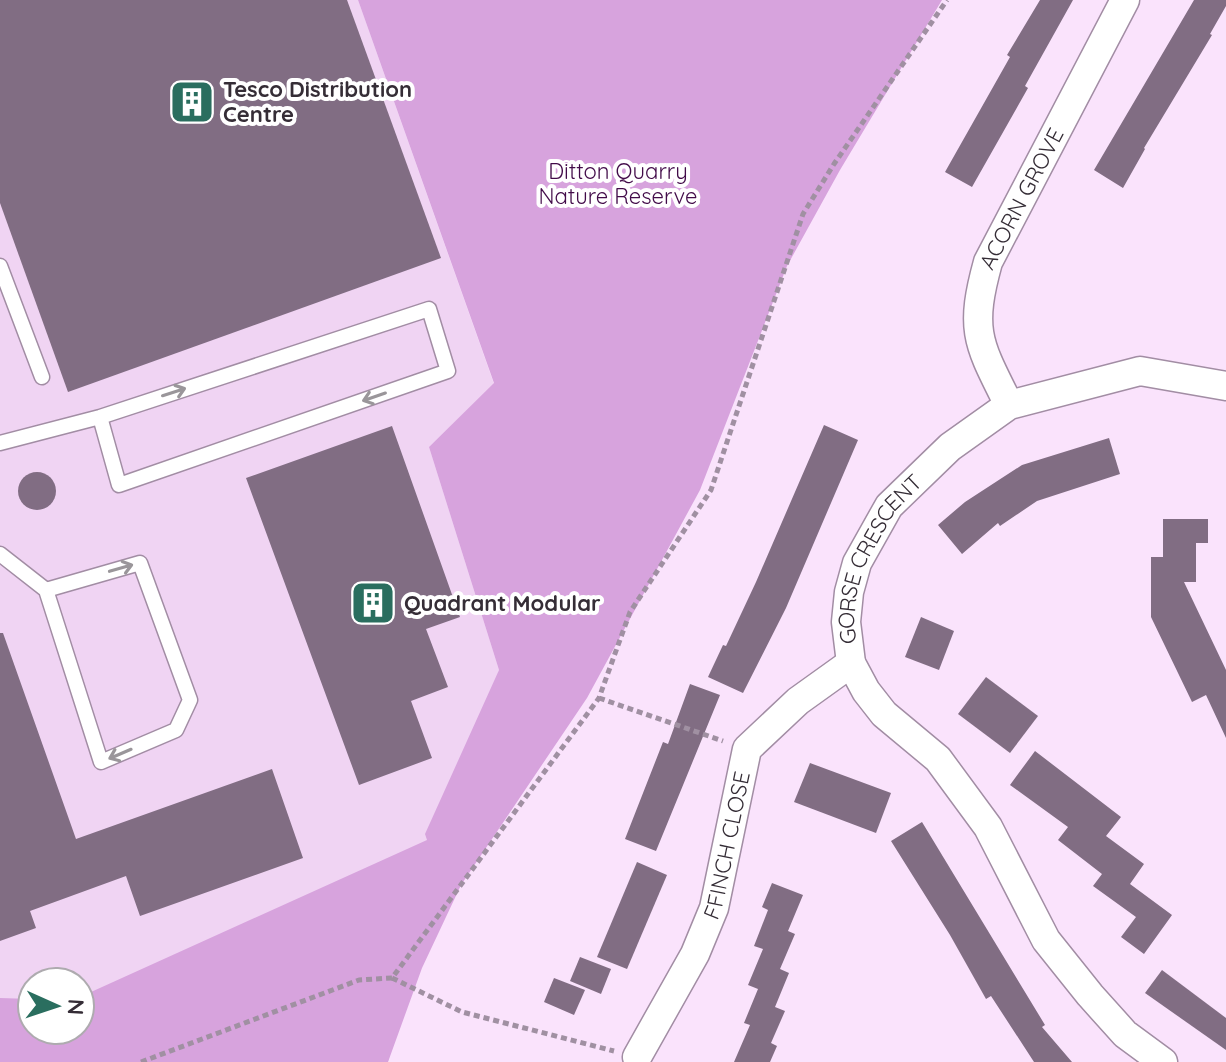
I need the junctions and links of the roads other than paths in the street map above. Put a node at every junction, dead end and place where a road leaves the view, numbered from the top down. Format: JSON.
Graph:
{"nodes":[{"id":1,"x":1125,"y":0,"type":"edge"},
{"id":2,"x":0,"y":266,"type":"edge"},
{"id":3,"x":42,"y":377,"type":"dead end"},
{"id":4,"x":1226,"y":386,"type":"edge"},
{"id":5,"x":1009,"y":405,"type":"junction"},
{"id":6,"x":100,"y":417,"type":"junction"},
{"id":7,"x":0,"y":443,"type":"edge"},
{"id":8,"x":0,"y":554,"type":"edge"},
{"id":9,"x":46,"y":590,"type":"junction"},
{"id":10,"x":851,"y":663,"type":"junction"},
{"id":11,"x":637,"y":1057,"type":"road end"},
{"id":12,"x":1163,"y":1062,"type":"edge"}],
"edges":[{"from":1,"to":5,"type":"street","name":"ACORN GROVE"},
{"from":2,"to":3,"type":"lane"},
{"from":4,"to":5,"type":"street","name":"GORSE CRESCENT"},
{"from":5,"to":10,"type":"street","name":"GORSE CRESCENT"},
{"from":6,"to":6,"type":"lane","one_way":true},
{"from":6,"to":7,"type":"lane"},
{"from":8,"to":9,"type":"lane"},
{"from":9,"to":9,"type":"lane","one_way":true},
{"from":10,"to":11,"type":"street","name":"FFINCH CLOSE"},
{"from":10,"to":12,"type":"street","name":"GORSE CRESCENT"}]}
